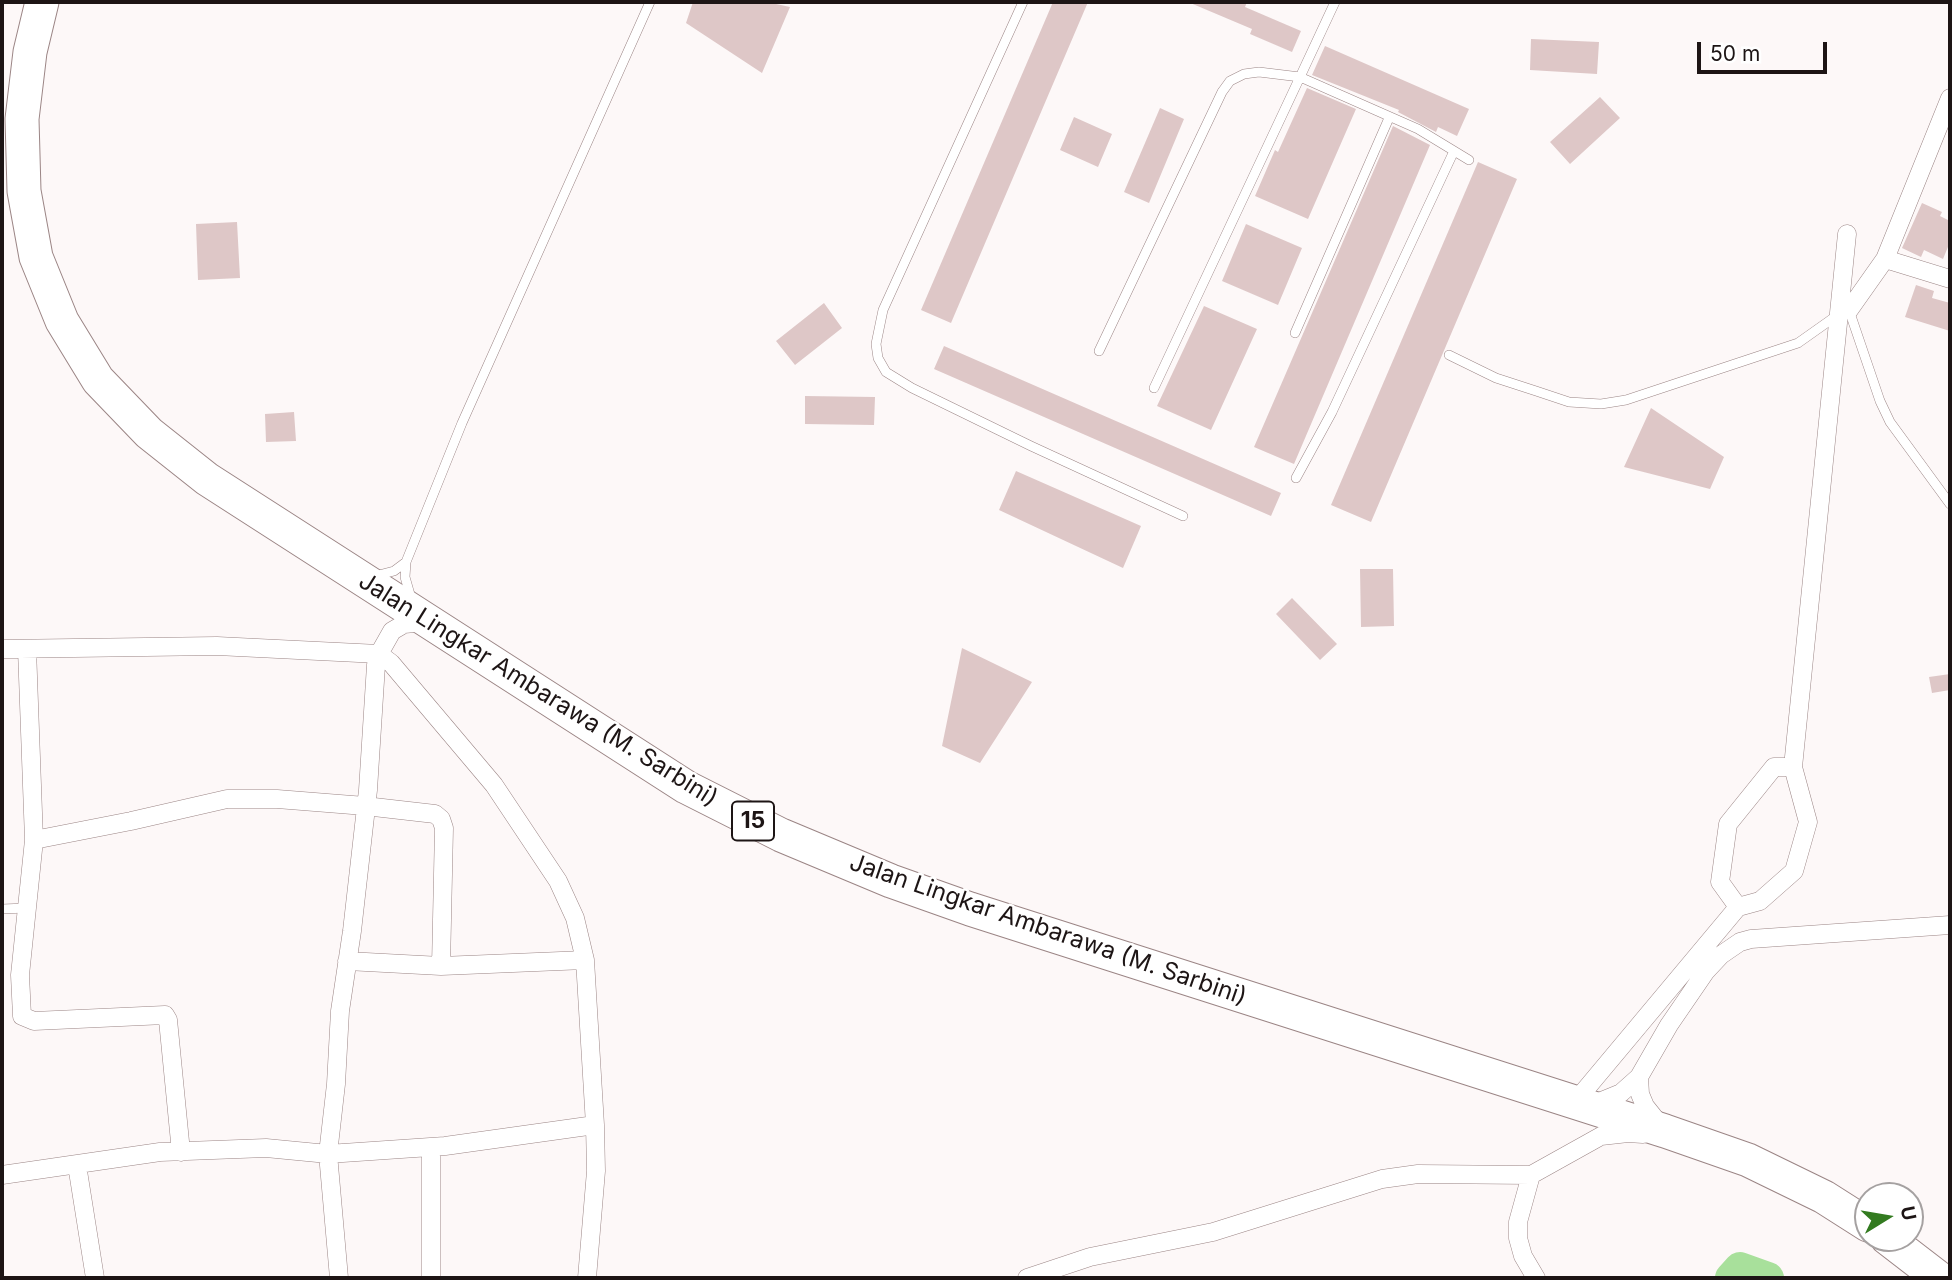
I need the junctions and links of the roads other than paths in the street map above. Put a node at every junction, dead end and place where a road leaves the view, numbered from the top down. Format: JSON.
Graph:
{"nodes":[{"id":1,"x":42,"y":2,"type":"edge"},
{"id":2,"x":650,"y":2,"type":"edge"},
{"id":3,"x":1023,"y":2,"type":"edge"},
{"id":4,"x":1335,"y":2,"type":"edge"},
{"id":5,"x":1300,"y":77,"type":"junction"},
{"id":6,"x":1950,"y":98,"type":"edge"},
{"id":7,"x":1389,"y":118,"type":"junction"},
{"id":8,"x":1941,"y":144,"type":"edge"},
{"id":9,"x":1454,"y":151,"type":"junction"},
{"id":10,"x":1469,"y":160,"type":"dead end"},
{"id":11,"x":1847,"y":234,"type":"dead end"},
{"id":12,"x":1885,"y":259,"type":"junction"},
{"id":13,"x":1950,"y":279,"type":"edge"},
{"id":14,"x":1844,"y":312,"type":"junction"},
{"id":15,"x":1295,"y":332,"type":"dead end"},
{"id":16,"x":1099,"y":351,"type":"dead end"},
{"id":17,"x":1449,"y":355,"type":"dead end"},
{"id":18,"x":1154,"y":388,"type":"dead end"},
{"id":19,"x":1296,"y":478,"type":"dead end"},
{"id":20,"x":1950,"y":504,"type":"edge"},
{"id":21,"x":1183,"y":516,"type":"dead end"},
{"id":22,"x":406,"y":562,"type":"junction"},
{"id":23,"x":366,"y":582,"type":"junction"},
{"id":24,"x":414,"y":623,"type":"junction"},
{"id":25,"x":2,"y":649,"type":"edge"},
{"id":26,"x":27,"y":649,"type":"junction"},
{"id":27,"x":379,"y":654,"type":"junction"},
{"id":28,"x":1793,"y":767,"type":"junction"},
{"id":29,"x":365,"y":806,"type":"junction"},
{"id":30,"x":34,"y":840,"type":"junction"},
{"id":31,"x":1738,"y":907,"type":"junction"},
{"id":32,"x":27,"y":908,"type":"junction"},
{"id":33,"x":2,"y":909,"type":"edge"},
{"id":34,"x":1950,"y":925,"type":"edge"},
{"id":35,"x":585,"y":960,"type":"junction"},
{"id":36,"x":346,"y":961,"type":"junction"},
{"id":37,"x":440,"y":966,"type":"junction"},
{"id":38,"x":1639,"y":1077,"type":"junction"},
{"id":39,"x":1575,"y":1102,"type":"junction"},
{"id":40,"x":595,"y":1125,"type":"junction"},
{"id":41,"x":1677,"y":1135,"type":"junction"},
{"id":42,"x":431,"y":1147,"type":"junction"},
{"id":43,"x":1580,"y":1149,"type":"junction"},
{"id":44,"x":181,"y":1152,"type":"junction"},
{"id":45,"x":328,"y":1154,"type":"junction"},
{"id":46,"x":77,"y":1165,"type":"junction"},
{"id":47,"x":2,"y":1175,"type":"edge"},
{"id":48,"x":1531,"y":1175,"type":"junction"},
{"id":49,"x":1854,"y":1216,"type":"edge"},
{"id":50,"x":1905,"y":1252,"type":"edge"},
{"id":51,"x":95,"y":1278,"type":"edge"},
{"id":52,"x":339,"y":1278,"type":"edge"},
{"id":53,"x":430,"y":1278,"type":"edge"},
{"id":54,"x":587,"y":1278,"type":"edge"},
{"id":55,"x":1027,"y":1278,"type":"edge"},
{"id":56,"x":1536,"y":1278,"type":"edge"},
{"id":57,"x":1939,"y":1278,"type":"edge"}],
"edges":[{"from":1,"to":23,"type":"highway","name":"Jalan Lingkar Ambarawa (M. Sarbini)","number":"15"},
{"from":2,"to":22,"type":"lane"},
{"from":3,"to":21,"type":"lane"},
{"from":4,"to":5,"type":"lane"},
{"from":5,"to":7,"type":"lane"},
{"from":5,"to":16,"type":"lane"},
{"from":5,"to":18,"type":"lane"},
{"from":6,"to":8,"type":"street"},
{"from":7,"to":9,"type":"lane"},
{"from":7,"to":15,"type":"lane"},
{"from":8,"to":12,"type":"street"},
{"from":9,"to":10,"type":"lane"},
{"from":9,"to":19,"type":"lane"},
{"from":11,"to":14,"type":"street"},
{"from":12,"to":13,"type":"street"},
{"from":12,"to":14,"type":"street"},
{"from":14,"to":17,"type":"lane"},
{"from":14,"to":20,"type":"lane"},
{"from":14,"to":28,"type":"street"},
{"from":22,"to":23,"type":"lane"},
{"from":22,"to":24,"type":"lane"},
{"from":23,"to":24,"type":"highway","name":"Jalan Lingkar Ambarawa (M. Sarbini)","number":"15"},
{"from":24,"to":27,"type":"street"},
{"from":24,"to":39,"type":"highway","name":"Jalan Lingkar Ambarawa (M. Sarbini)","number":"15"},
{"from":25,"to":26,"type":"street"},
{"from":26,"to":27,"type":"street"},
{"from":26,"to":30,"type":"street"},
{"from":27,"to":29,"type":"street"},
{"from":27,"to":35,"type":"street"},
{"from":28,"to":31,"type":"street"},
{"from":28,"to":31,"type":"street"},
{"from":29,"to":30,"type":"street"},
{"from":29,"to":36,"type":"street"},
{"from":29,"to":37,"type":"street"},
{"from":30,"to":32,"type":"street"},
{"from":31,"to":39,"type":"street"},
{"from":32,"to":33,"type":"lane"},
{"from":32,"to":44,"type":"street"},
{"from":34,"to":38,"type":"street"},
{"from":35,"to":37,"type":"street"},
{"from":35,"to":40,"type":"street"},
{"from":36,"to":37,"type":"street"},
{"from":36,"to":45,"type":"street"},
{"from":38,"to":39,"type":"street"},
{"from":38,"to":41,"type":"street"},
{"from":39,"to":41,"type":"highway","name":"Jalan Lingkar Ambarawa (M. Sarbini)","number":"15"},
{"from":39,"to":43,"type":"street"},
{"from":40,"to":42,"type":"street"},
{"from":40,"to":54,"type":"street"},
{"from":41,"to":43,"type":"street"},
{"from":41,"to":49,"type":"highway","name":"Jalan Lingkar Ambarawa (M. Sarbini)","number":"15"},
{"from":42,"to":45,"type":"street"},
{"from":42,"to":53,"type":"street"},
{"from":43,"to":48,"type":"street"},
{"from":44,"to":45,"type":"street"},
{"from":44,"to":46,"type":"street"},
{"from":45,"to":52,"type":"street"},
{"from":46,"to":47,"type":"street"},
{"from":46,"to":51,"type":"street"},
{"from":48,"to":55,"type":"street"},
{"from":48,"to":56,"type":"street"},
{"from":50,"to":57,"type":"highway"}]}
